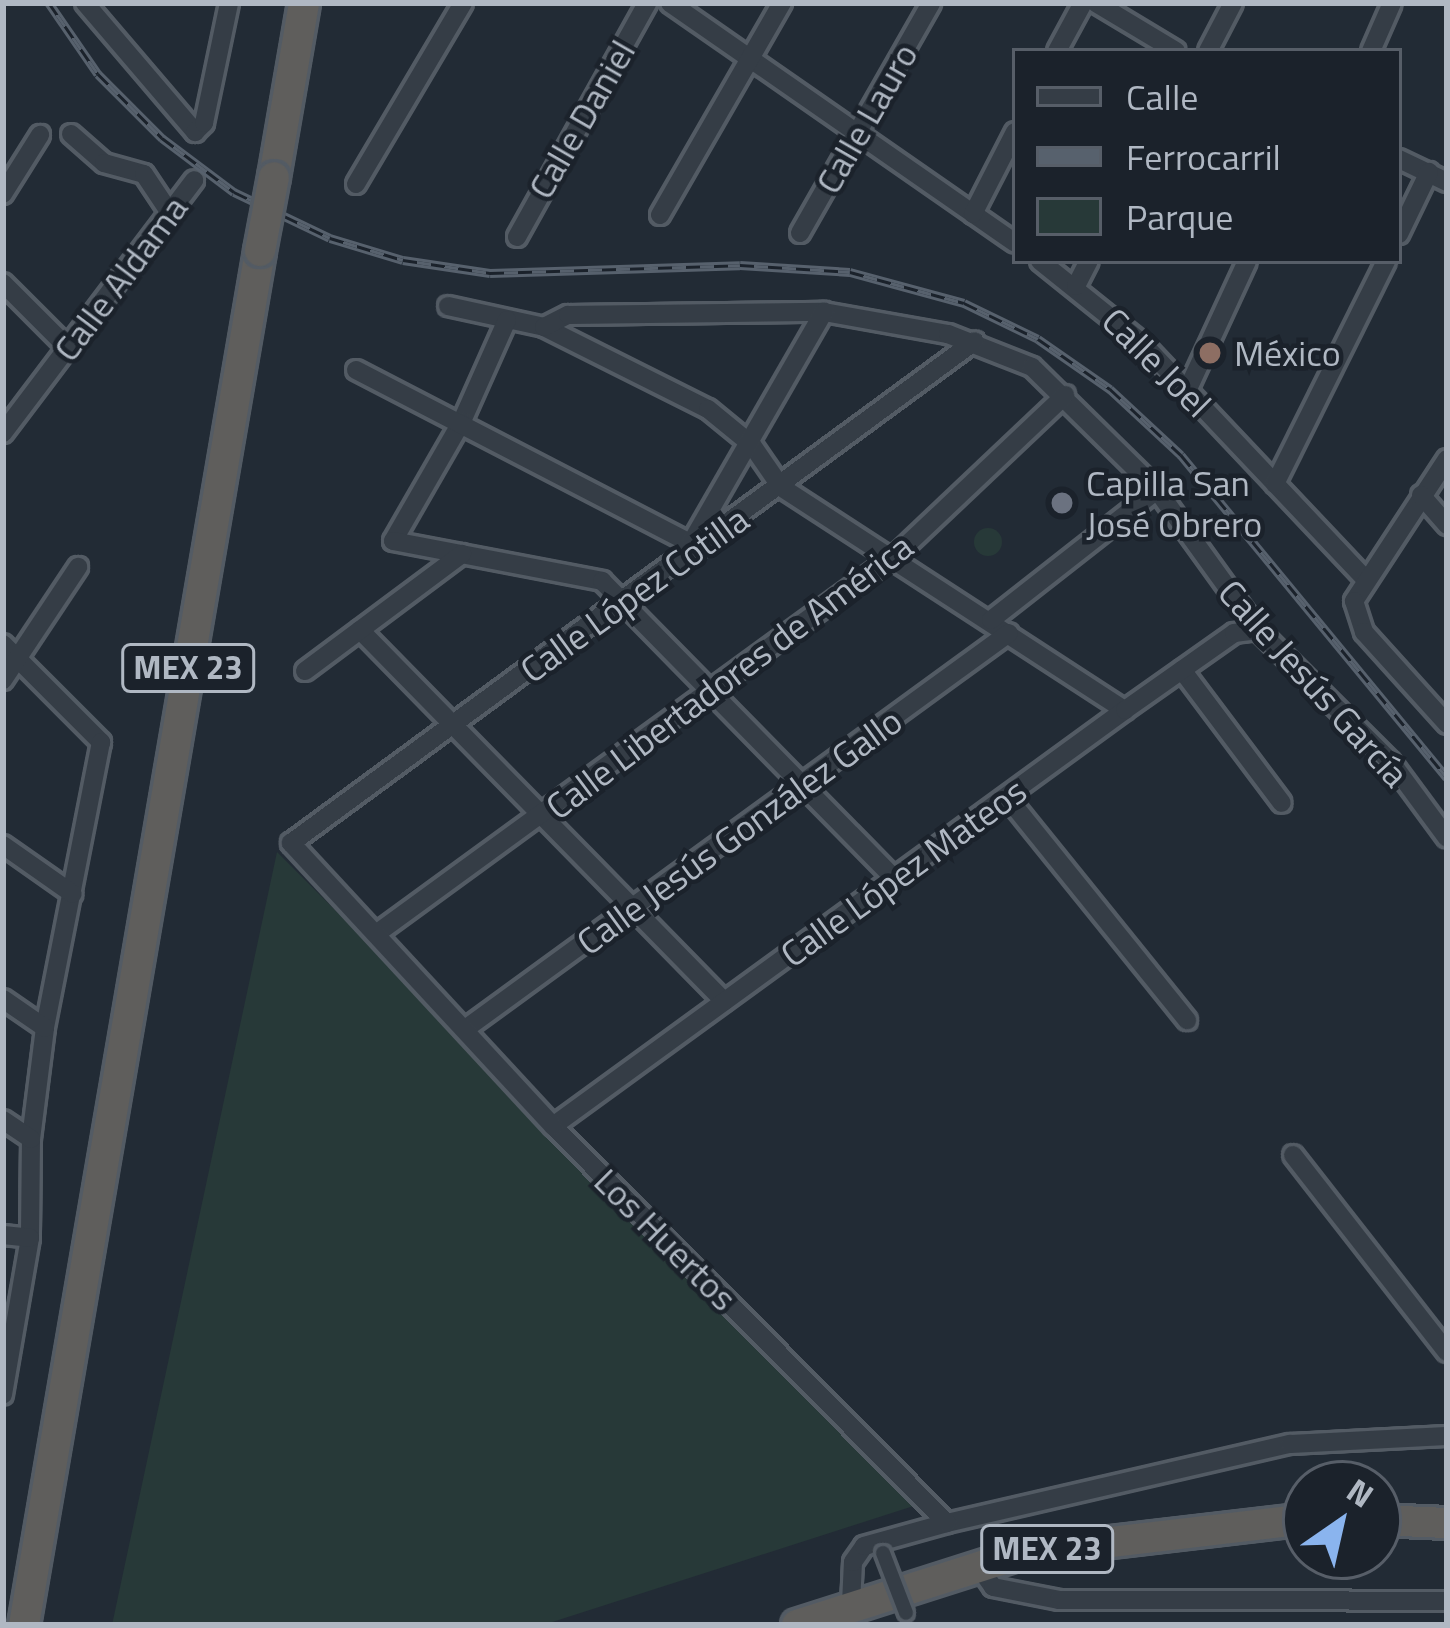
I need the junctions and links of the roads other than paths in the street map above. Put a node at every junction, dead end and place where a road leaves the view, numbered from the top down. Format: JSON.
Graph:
{"nodes":[{"id":1,"x":85,"y":3,"type":"edge"},
{"id":2,"x":229,"y":3,"type":"edge"},
{"id":3,"x":304,"y":3,"type":"edge"},
{"id":4,"x":463,"y":3,"type":"edge"},
{"id":5,"x":647,"y":3,"type":"edge"},
{"id":6,"x":670,"y":3,"type":"edge"},
{"id":7,"x":782,"y":3,"type":"edge"},
{"id":8,"x":931,"y":3,"type":"edge"},
{"id":9,"x":1082,"y":3,"type":"edge"},
{"id":10,"x":1096,"y":3,"type":"edge"},
{"id":11,"x":1233,"y":3,"type":"edge"},
{"id":12,"x":1392,"y":3,"type":"edge"},
{"id":13,"x":1060,"y":48,"type":"edge"},
{"id":14,"x":1171,"y":48,"type":"edge"},
{"id":15,"x":1210,"y":48,"type":"edge"},
{"id":16,"x":1372,"y":48,"type":"edge"},
{"id":17,"x":748,"y":64,"type":"junction"},
{"id":18,"x":70,"y":134,"type":"dead end"},
{"id":19,"x":858,"y":134,"type":"junction"},
{"id":20,"x":40,"y":135,"type":"dead end"},
{"id":21,"x":1012,"y":139,"type":"edge"},
{"id":22,"x":1402,"y":160,"type":"edge"},
{"id":23,"x":1438,"y":177,"type":"edge"},
{"id":24,"x":194,"y":180,"type":"dead end"},
{"id":25,"x":356,"y":184,"type":"dead end"},
{"id":26,"x":3,"y":194,"type":"edge"},
{"id":27,"x":168,"y":210,"type":"junction"},
{"id":28,"x":973,"y":214,"type":"junction"},
{"id":29,"x":660,"y":215,"type":"dead end"},
{"id":30,"x":1402,"y":230,"type":"edge"},
{"id":31,"x":800,"y":233,"type":"dead end"},
{"id":32,"x":517,"y":237,"type":"dead end"},
{"id":33,"x":1012,"y":241,"type":"edge"},
{"id":34,"x":1044,"y":264,"type":"edge"},
{"id":35,"x":1088,"y":264,"type":"edge"},
{"id":36,"x":1246,"y":264,"type":"edge"},
{"id":37,"x":1384,"y":264,"type":"edge"},
{"id":38,"x":3,"y":283,"type":"edge"},
{"id":39,"x":1076,"y":286,"type":"junction"},
{"id":40,"x":448,"y":307,"type":"dead end"},
{"id":41,"x":824,"y":312,"type":"junction"},
{"id":42,"x":508,"y":320,"type":"junction"},
{"id":43,"x":544,"y":327,"type":"junction"},
{"id":44,"x":975,"y":341,"type":"junction"},
{"id":45,"x":67,"y":347,"type":"junction"},
{"id":46,"x":356,"y":370,"type":"dead end"},
{"id":47,"x":1187,"y":391,"type":"junction"},
{"id":48,"x":1064,"y":395,"type":"junction"},
{"id":49,"x":462,"y":421,"type":"junction"},
{"id":50,"x":3,"y":433,"type":"edge"},
{"id":51,"x":752,"y":446,"type":"junction"},
{"id":52,"x":1447,"y":459,"type":"edge"},
{"id":53,"x":1275,"y":484,"type":"junction"},
{"id":54,"x":781,"y":488,"type":"junction"},
{"id":55,"x":1156,"y":490,"type":"junction"},
{"id":56,"x":1421,"y":496,"type":"junction"},
{"id":57,"x":1447,"y":525,"type":"edge"},
{"id":58,"x":696,"y":546,"type":"junction"},
{"id":59,"x":462,"y":554,"type":"junction"},
{"id":60,"x":896,"y":555,"type":"junction"},
{"id":61,"x":79,"y":567,"type":"dead end"},
{"id":62,"x":1360,"y":586,"type":"junction"},
{"id":63,"x":627,"y":600,"type":"junction"},
{"id":64,"x":991,"y":620,"type":"junction"},
{"id":65,"x":360,"y":630,"type":"junction"},
{"id":66,"x":1258,"y":630,"type":"junction"},
{"id":67,"x":1009,"y":633,"type":"junction"},
{"id":68,"x":10,"y":651,"type":"edge"},
{"id":69,"x":1182,"y":670,"type":"junction"},
{"id":70,"x":304,"y":671,"type":"dead end"},
{"id":71,"x":3,"y":680,"type":"edge"},
{"id":72,"x":708,"y":693,"type":"junction"},
{"id":73,"x":1125,"y":710,"type":"junction"},
{"id":74,"x":451,"y":724,"type":"junction"},
{"id":75,"x":1447,"y":724,"type":"edge"},
{"id":76,"x":798,"y":787,"type":"junction"},
{"id":77,"x":1007,"y":797,"type":"junction"},
{"id":78,"x":1282,"y":803,"type":"dead end"},
{"id":79,"x":541,"y":818,"type":"junction"},
{"id":80,"x":1447,"y":838,"type":"edge"},
{"id":81,"x":290,"y":843,"type":"joint"},
{"id":82,"x":3,"y":845,"type":"edge"},
{"id":83,"x":893,"y":878,"type":"junction"},
{"id":84,"x":73,"y":894,"type":"junction"},
{"id":85,"x":633,"y":909,"type":"junction"},
{"id":86,"x":376,"y":934,"type":"junction"},
{"id":87,"x":3,"y":999,"type":"edge"},
{"id":88,"x":724,"y":1001,"type":"junction"},
{"id":89,"x":1187,"y":1020,"type":"dead end"},
{"id":90,"x":467,"y":1027,"type":"junction"},
{"id":91,"x":45,"y":1028,"type":"junction"},
{"id":92,"x":3,"y":1120,"type":"edge"},
{"id":93,"x":553,"y":1126,"type":"junction"},
{"id":94,"x":31,"y":1139,"type":"junction"},
{"id":95,"x":1293,"y":1156,"type":"dead end"},
{"id":96,"x":3,"y":1235,"type":"edge"},
{"id":97,"x":30,"y":1238,"type":"junction"},
{"id":98,"x":1447,"y":1352,"type":"edge"},
{"id":99,"x":3,"y":1395,"type":"edge"},
{"id":100,"x":1447,"y":1436,"type":"edge"},
{"id":101,"x":1282,"y":1521,"type":"edge"},
{"id":102,"x":1402,"y":1521,"type":"edge"},
{"id":103,"x":947,"y":1522,"type":"junction"},
{"id":104,"x":1447,"y":1523,"type":"edge"},
{"id":105,"x":883,"y":1553,"type":"dead end"},
{"id":106,"x":977,"y":1564,"type":"junction"},
{"id":107,"x":1109,"y":1601,"type":"junction"},
{"id":108,"x":1447,"y":1601,"type":"edge"},
{"id":109,"x":1289,"y":1602,"type":"junction"},
{"id":110,"x":851,"y":1604,"type":"junction"},
{"id":111,"x":906,"y":1613,"type":"dead end"},
{"id":112,"x":24,"y":1625,"type":"edge"},
{"id":113,"x":797,"y":1625,"type":"edge"},
{"id":114,"x":1101,"y":1625,"type":"edge"},
{"id":115,"x":1293,"y":1625,"type":"edge"}],
"edges":[{"from":1,"to":2,"type":"street"},
{"from":3,"to":112,"type":"highway","number":"MEX 23","bridge":true},
{"from":4,"to":25,"type":"street"},
{"from":5,"to":32,"type":"street","name":"Calle Daniel"},
{"from":6,"to":17,"type":"street"},
{"from":7,"to":17,"type":"street"},
{"from":8,"to":19,"type":"street","name":"Calle Lauro"},
{"from":9,"to":13,"type":"street"},
{"from":10,"to":14,"type":"street"},
{"from":11,"to":15,"type":"street"},
{"from":12,"to":16,"type":"street"},
{"from":17,"to":19,"type":"street"},
{"from":17,"to":29,"type":"street"},
{"from":18,"to":27,"type":"street"},
{"from":19,"to":28,"type":"street"},
{"from":19,"to":31,"type":"street","name":"Calle Lauro"},
{"from":20,"to":26,"type":"street"},
{"from":21,"to":28,"type":"street"},
{"from":22,"to":23,"type":"street"},
{"from":23,"to":30,"type":"street"},
{"from":24,"to":27,"type":"street","name":"Calle Aldama"},
{"from":27,"to":45,"type":"street","name":"Calle Aldama"},
{"from":28,"to":33,"type":"street"},
{"from":34,"to":39,"type":"street","name":"Calle Joel"},
{"from":35,"to":39,"type":"street"},
{"from":36,"to":47,"type":"street"},
{"from":37,"to":53,"type":"street"},
{"from":38,"to":45,"type":"street"},
{"from":39,"to":47,"type":"street","name":"Calle Joel"},
{"from":40,"to":42,"type":"street"},
{"from":41,"to":43,"type":"street","name":"Calle Jesús García"},
{"from":41,"to":44,"type":"street","name":"Calle Jesús García"},
{"from":41,"to":51,"type":"street"},
{"from":42,"to":43,"type":"street"},
{"from":42,"to":49,"type":"street"},
{"from":43,"to":51,"type":"street"},
{"from":44,"to":48,"type":"street","name":"Calle Jesús García"},
{"from":44,"to":54,"type":"street","name":"Calle López Cotilla"},
{"from":45,"to":50,"type":"street","name":"Calle Aldama"},
{"from":46,"to":49,"type":"street"},
{"from":47,"to":53,"type":"street","name":"Calle Joel"},
{"from":48,"to":55,"type":"street","name":"Calle Jesús García"},
{"from":48,"to":60,"type":"street","name":"Calle Libertadores de América"},
{"from":49,"to":58,"type":"street"},
{"from":49,"to":59,"type":"street"},
{"from":51,"to":54,"type":"street"},
{"from":51,"to":58,"type":"street"},
{"from":52,"to":56,"type":"street"},
{"from":53,"to":62,"type":"street","name":"Calle Joel"},
{"from":54,"to":58,"type":"street","name":"Calle López Cotilla"},
{"from":54,"to":60,"type":"street"},
{"from":55,"to":64,"type":"street"},
{"from":55,"to":66,"type":"street","name":"Calle Jesús García"},
{"from":56,"to":57,"type":"street"},
{"from":56,"to":62,"type":"street"},
{"from":58,"to":63,"type":"street","name":"Calle López Cotilla"},
{"from":59,"to":63,"type":"street"},
{"from":59,"to":65,"type":"street"},
{"from":60,"to":64,"type":"street"},
{"from":60,"to":72,"type":"street","name":"Calle Libertadores de América"},
{"from":61,"to":68,"type":"street"},
{"from":62,"to":75,"type":"street"},
{"from":63,"to":72,"type":"street"},
{"from":63,"to":74,"type":"street","name":"Calle López Cotilla"},
{"from":64,"to":67,"type":"street"},
{"from":65,"to":70,"type":"street"},
{"from":65,"to":74,"type":"street"},
{"from":66,"to":69,"type":"street","name":"Calle López Mateos"},
{"from":66,"to":80,"type":"street","name":"Calle Jesús García"},
{"from":67,"to":73,"type":"street"},
{"from":67,"to":76,"type":"street","name":"Calle Jesús González Gallo"},
{"from":68,"to":71,"type":"street"},
{"from":68,"to":84,"type":"street"},
{"from":69,"to":73,"type":"street","name":"Calle López Mateos"},
{"from":69,"to":78,"type":"street"},
{"from":72,"to":76,"type":"street"},
{"from":72,"to":79,"type":"street","name":"Calle Libertadores de América"},
{"from":73,"to":77,"type":"street","name":"Calle López Mateos"},
{"from":74,"to":79,"type":"street"},
{"from":74,"to":81,"type":"street","name":"Calle López Cotilla"},
{"from":76,"to":83,"type":"street"},
{"from":76,"to":85,"type":"street","name":"Calle Jesús González Gallo"},
{"from":77,"to":83,"type":"street","name":"Calle López Mateos"},
{"from":77,"to":89,"type":"street"},
{"from":79,"to":85,"type":"street"},
{"from":79,"to":86,"type":"street","name":"Calle Libertadores de América"},
{"from":81,"to":86,"type":"street","name":"Los Huertos"},
{"from":82,"to":84,"type":"street"},
{"from":83,"to":88,"type":"street","name":"Calle López Mateos"},
{"from":84,"to":91,"type":"street"},
{"from":85,"to":88,"type":"street"},
{"from":85,"to":90,"type":"street","name":"Calle Jesús González Gallo"},
{"from":86,"to":90,"type":"street","name":"Los Huertos"},
{"from":87,"to":91,"type":"street"},
{"from":88,"to":93,"type":"street","name":"Calle López Mateos"},
{"from":90,"to":93,"type":"street","name":"Los Huertos"},
{"from":91,"to":94,"type":"street"},
{"from":92,"to":94,"type":"street"},
{"from":93,"to":103,"type":"street","name":"Los Huertos"},
{"from":94,"to":97,"type":"street"},
{"from":95,"to":98,"type":"street"},
{"from":96,"to":97,"type":"street"},
{"from":97,"to":99,"type":"street"},
{"from":100,"to":103,"type":"street"},
{"from":101,"to":106,"type":"highway","number":"MEX 23"},
{"from":102,"to":104,"type":"highway"},
{"from":103,"to":110,"type":"street"},
{"from":105,"to":111,"type":"street","bridge":true},
{"from":106,"to":107,"type":"street"},
{"from":106,"to":110,"type":"highway","number":"MEX 23"},
{"from":107,"to":109,"type":"street"},
{"from":107,"to":114,"type":"street"},
{"from":108,"to":109,"type":"street"},
{"from":109,"to":115,"type":"street"},
{"from":110,"to":113,"type":"highway","number":"MEX 23"}]}
